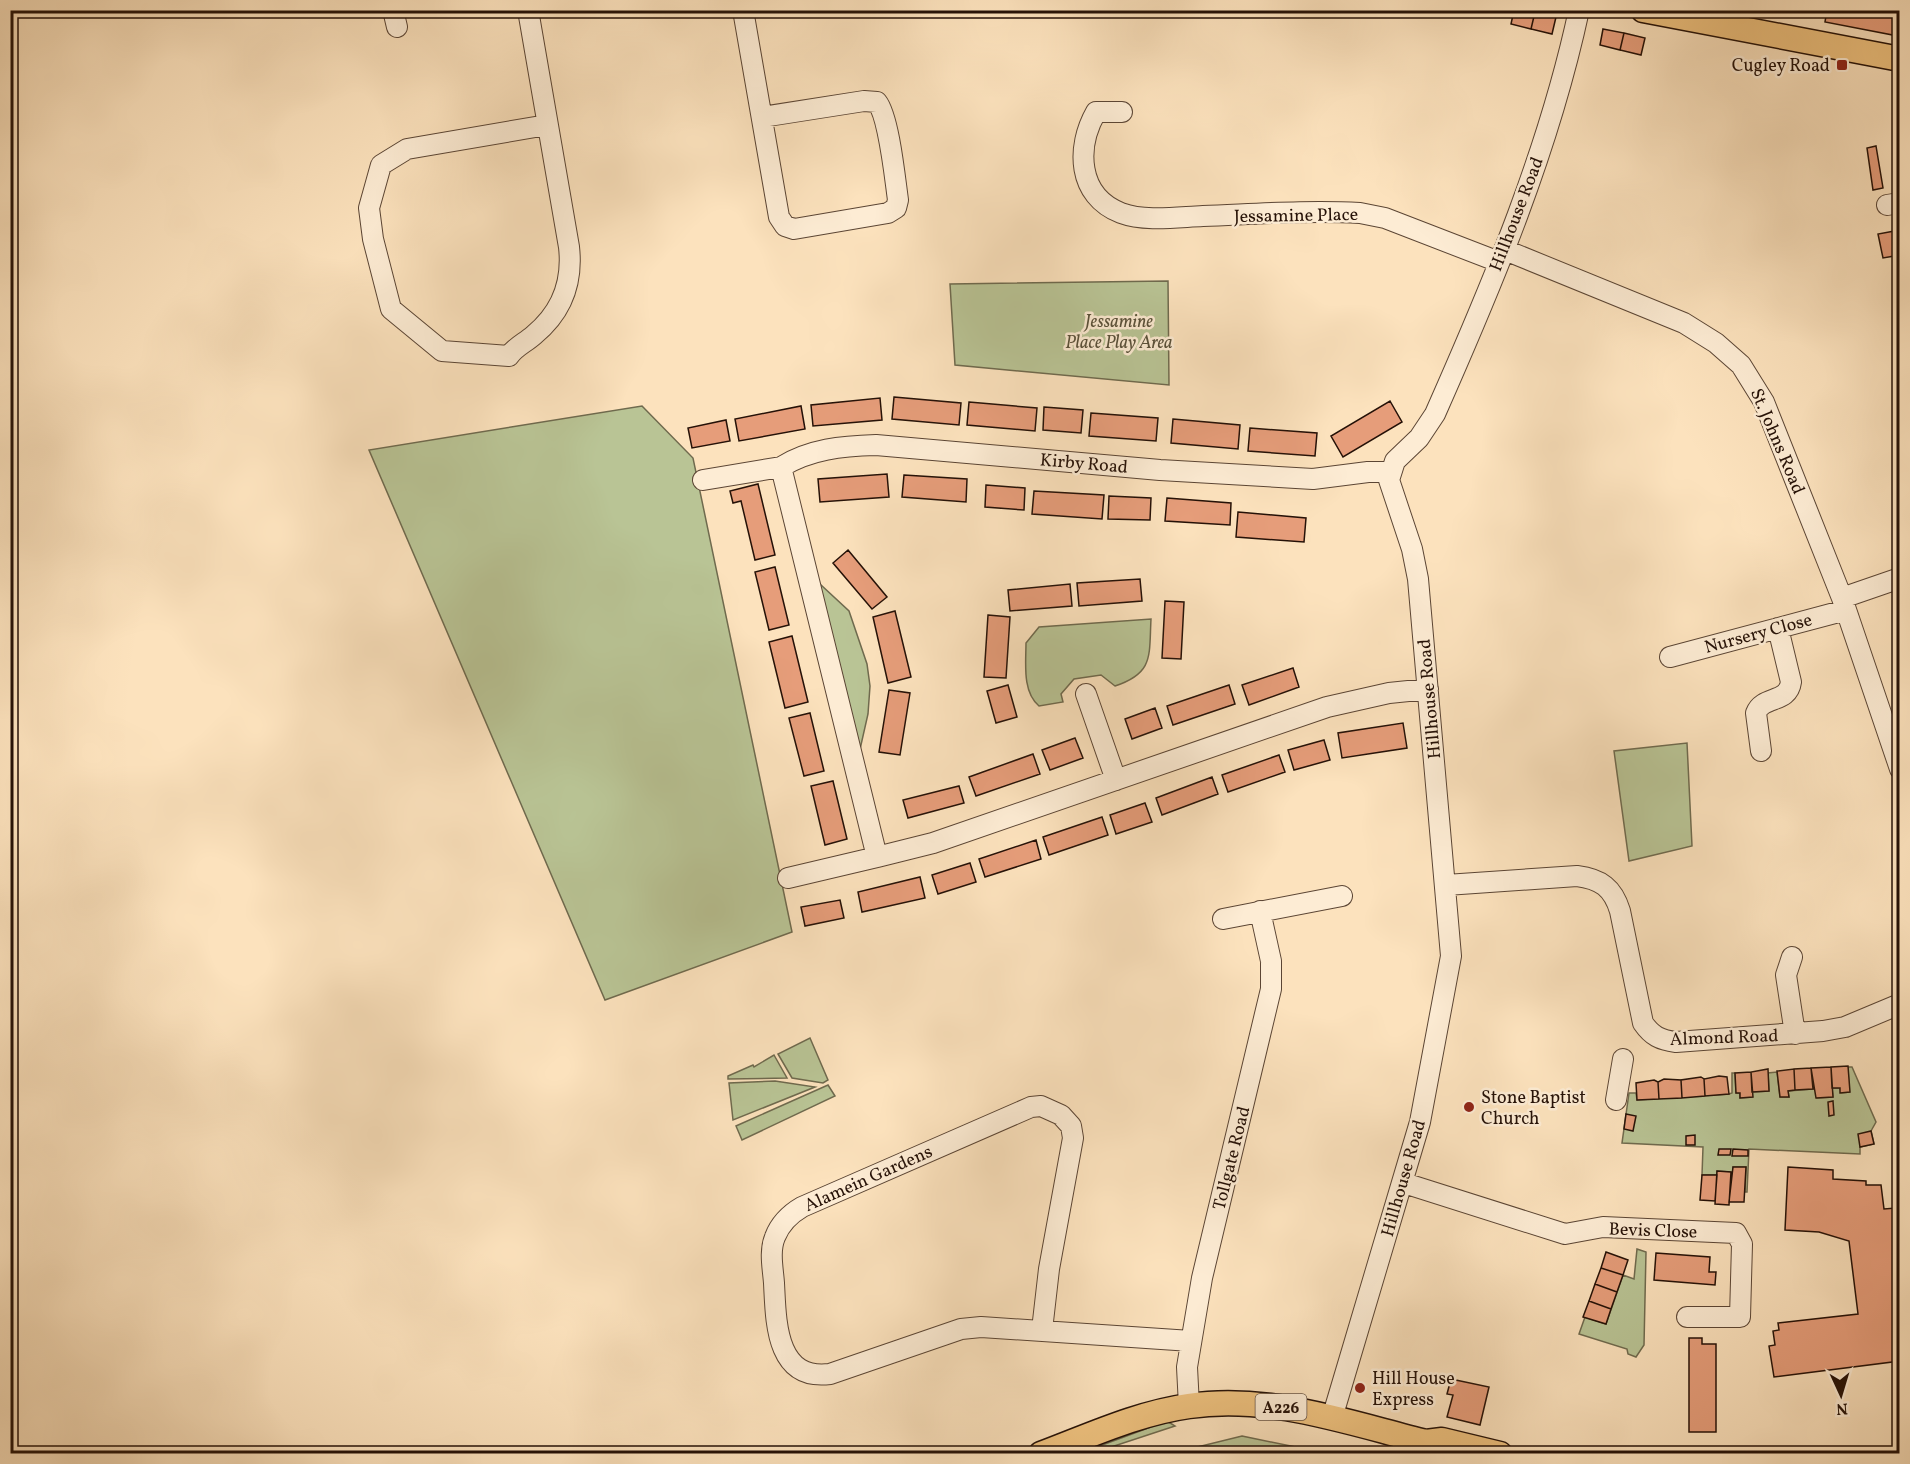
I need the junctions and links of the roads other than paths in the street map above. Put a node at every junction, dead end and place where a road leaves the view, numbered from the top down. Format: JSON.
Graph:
{"nodes":[{"id":1,"x":528,"y":10,"type":"edge"},
{"id":2,"x":743,"y":10,"type":"edge"},
{"id":3,"x":1579,"y":10,"type":"edge"},
{"id":4,"x":1643,"y":10,"type":"edge"},
{"id":5,"x":1899,"y":59,"type":"edge"},
{"id":6,"x":1122,"y":112,"type":"dead end"},
{"id":7,"x":762,"y":117,"type":"junction"},
{"id":8,"x":547,"y":125,"type":"junction"},
{"id":9,"x":1502,"y":256,"type":"junction"},
{"id":10,"x":781,"y":467,"type":"junction"},
{"id":11,"x":1390,"y":472,"type":"junction"},
{"id":12,"x":703,"y":480,"type":"dead end"},
{"id":13,"x":1899,"y":578,"type":"edge"},
{"id":14,"x":1844,"y":604,"type":"junction"},
{"id":15,"x":1778,"y":628,"type":"junction"},
{"id":16,"x":1670,"y":657,"type":"dead end"},
{"id":17,"x":1428,"y":689,"type":"junction"},
{"id":18,"x":1086,"y":693,"type":"dead end"},
{"id":19,"x":1761,"y":751,"type":"dead end"},
{"id":20,"x":1899,"y":770,"type":"edge"},
{"id":21,"x":1116,"y":780,"type":"junction"},
{"id":22,"x":877,"y":857,"type":"junction"},
{"id":23,"x":788,"y":878,"type":"dead end"},
{"id":24,"x":1446,"y":885,"type":"junction"},
{"id":25,"x":1342,"y":896,"type":"dead end"},
{"id":26,"x":1260,"y":911,"type":"junction"},
{"id":27,"x":1223,"y":919,"type":"dead end"},
{"id":28,"x":1792,"y":957,"type":"dead end"},
{"id":29,"x":1899,"y":1004,"type":"edge"},
{"id":30,"x":1795,"y":1034,"type":"junction"},
{"id":31,"x":1623,"y":1059,"type":"dead end"},
{"id":32,"x":1616,"y":1100,"type":"dead end"},
{"id":33,"x":1404,"y":1183,"type":"junction"},
{"id":34,"x":1687,"y":1317,"type":"dead end"},
{"id":35,"x":1042,"y":1330,"type":"junction"},
{"id":36,"x":1191,"y":1341,"type":"junction"},
{"id":37,"x":1189,"y":1406,"type":"junction"},
{"id":38,"x":1332,"y":1418,"type":"junction"},
{"id":39,"x":1431,"y":1448,"type":"edge"},
{"id":40,"x":1054,"y":1451,"type":"edge"},
{"id":41,"x":1490,"y":1452,"type":"edge"}],
"edges":[{"from":1,"to":8,"type":"street"},
{"from":2,"to":7,"type":"street"},
{"from":3,"to":9,"type":"street","name":"Hillhouse Road"},
{"from":4,"to":5,"type":"main road"},
{"from":6,"to":9,"type":"street","name":"Jessamine Place"},
{"from":7,"to":7,"type":"street"},
{"from":8,"to":8,"type":"street"},
{"from":9,"to":11,"type":"street","name":"Hillhouse Road"},
{"from":9,"to":14,"type":"street","name":"St. Johns Road"},
{"from":10,"to":11,"type":"street","name":"Kirby Road"},
{"from":10,"to":12,"type":"street","name":"Kirby Road"},
{"from":10,"to":22,"type":"street"},
{"from":11,"to":17,"type":"street","name":"Hillhouse Road"},
{"from":13,"to":14,"type":"street","name":"Nursery Close"},
{"from":14,"to":15,"type":"street","name":"Nursery Close"},
{"from":14,"to":20,"type":"street","name":"St. Johns Road"},
{"from":15,"to":16,"type":"street","name":"Nursery Close"},
{"from":15,"to":19,"type":"street"},
{"from":17,"to":21,"type":"street"},
{"from":17,"to":24,"type":"street","name":"Hillhouse Road"},
{"from":18,"to":21,"type":"street"},
{"from":21,"to":22,"type":"street"},
{"from":22,"to":23,"type":"street"},
{"from":24,"to":30,"type":"street","name":"Almond Road"},
{"from":24,"to":33,"type":"street","name":"Hillhouse Road"},
{"from":25,"to":26,"type":"street"},
{"from":26,"to":27,"type":"street"},
{"from":26,"to":36,"type":"street","name":"Tollgate Road"},
{"from":28,"to":30,"type":"street"},
{"from":29,"to":30,"type":"street","name":"Almond Road"},
{"from":31,"to":32,"type":"street"},
{"from":33,"to":34,"type":"street","name":"Bevis Close"},
{"from":33,"to":38,"type":"street","name":"Hillhouse Road"},
{"from":35,"to":35,"type":"street","name":"Alamein Gardens"},
{"from":35,"to":36,"type":"street","name":"Alamein Gardens"},
{"from":36,"to":37,"type":"street","name":"Tollgate Road"},
{"from":37,"to":38,"type":"main road","number":"A226"},
{"from":37,"to":40,"type":"main road","number":"A226"},
{"from":38,"to":39,"type":"main road","number":"A226"},
{"from":39,"to":41,"type":"main road","number":"A226"}]}
